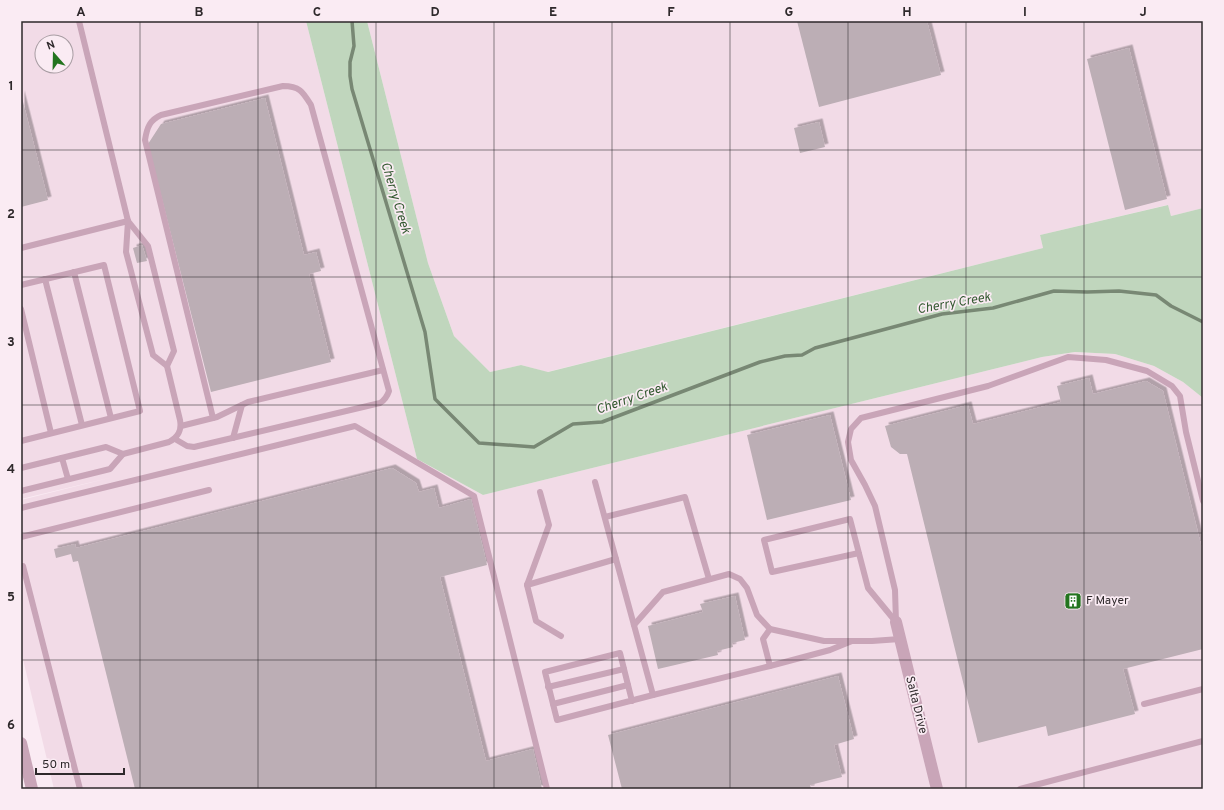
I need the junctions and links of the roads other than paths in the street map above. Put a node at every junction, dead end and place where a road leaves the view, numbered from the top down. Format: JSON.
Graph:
{"nodes":[{"id":1,"x":79,"y":21,"type":"edge"},
{"id":2,"x":128,"y":221,"type":"junction"},
{"id":3,"x":21,"y":248,"type":"edge"},
{"id":4,"x":74,"y":272,"type":"junction"},
{"id":5,"x":45,"y":279,"type":"junction"},
{"id":6,"x":21,"y":285,"type":"edge"},
{"id":7,"x":21,"y":309,"type":"edge"},
{"id":8,"x":167,"y":366,"type":"junction"},
{"id":9,"x":383,"y":370,"type":"junction"},
{"id":10,"x":242,"y":405,"type":"junction"},
{"id":11,"x":111,"y":418,"type":"junction"},
{"id":12,"x":213,"y":418,"type":"junction"},
{"id":13,"x":82,"y":426,"type":"junction"},
{"id":14,"x":181,"y":426,"type":"junction"},
{"id":15,"x":51,"y":433,"type":"junction"},
{"id":16,"x":233,"y":438,"type":"junction"},
{"id":17,"x":175,"y":439,"type":"junction"},
{"id":18,"x":21,"y":440,"type":"edge"},
{"id":19,"x":123,"y":454,"type":"junction"},
{"id":20,"x":62,"y":458,"type":"junction"},
{"id":21,"x":21,"y":468,"type":"edge"},
{"id":22,"x":68,"y":479,"type":"junction"},
{"id":23,"x":595,"y":482,"type":"dead end"},
{"id":24,"x":209,"y":490,"type":"dead end"},
{"id":25,"x":21,"y":491,"type":"edge"},
{"id":26,"x":540,"y":492,"type":"dead end"},
{"id":27,"x":1203,"y":500,"type":"edge"},
{"id":28,"x":21,"y":508,"type":"edge"},
{"id":29,"x":605,"y":517,"type":"junction"},
{"id":30,"x":21,"y":537,"type":"edge"},
{"id":31,"x":859,"y":553,"type":"junction"},
{"id":32,"x":616,"y":559,"type":"junction"},
{"id":33,"x":21,"y":566,"type":"edge"},
{"id":34,"x":709,"y":579,"type":"junction"},
{"id":35,"x":527,"y":585,"type":"junction"},
{"id":36,"x":896,"y":622,"type":"junction"},
{"id":37,"x":634,"y":624,"type":"junction"},
{"id":38,"x":770,"y":629,"type":"junction"},
{"id":39,"x":561,"y":636,"type":"dead end"},
{"id":40,"x":900,"y":639,"type":"junction"},
{"id":41,"x":852,"y":641,"type":"junction"},
{"id":42,"x":770,"y":666,"type":"junction"},
{"id":43,"x":624,"y":669,"type":"junction"},
{"id":44,"x":628,"y":685,"type":"junction"},
{"id":45,"x":548,"y":687,"type":"junction"},
{"id":46,"x":1203,"y":689,"type":"edge"},
{"id":47,"x":653,"y":695,"type":"junction"},
{"id":48,"x":632,"y":701,"type":"junction"},
{"id":49,"x":552,"y":704,"type":"junction"},
{"id":50,"x":1144,"y":704,"type":"dead end"},
{"id":51,"x":1203,"y":741,"type":"edge"},
{"id":52,"x":21,"y":743,"type":"edge"},
{"id":53,"x":32,"y":789,"type":"edge"},
{"id":54,"x":80,"y":789,"type":"edge"},
{"id":55,"x":547,"y":789,"type":"edge"},
{"id":56,"x":937,"y":789,"type":"edge"},
{"id":57,"x":1020,"y":789,"type":"edge"}],
"edges":[{"from":1,"to":2,"type":"lane"},
{"from":2,"to":3,"type":"lane"},
{"from":2,"to":8,"type":"lane"},
{"from":2,"to":8,"type":"lane"},
{"from":4,"to":5,"type":"lane"},
{"from":4,"to":11,"type":"lane"},
{"from":4,"to":11,"type":"lane"},
{"from":5,"to":6,"type":"lane"},
{"from":5,"to":13,"type":"lane"},
{"from":7,"to":15,"type":"lane"},
{"from":8,"to":14,"type":"lane"},
{"from":9,"to":10,"type":"lane"},
{"from":9,"to":12,"type":"lane"},
{"from":9,"to":16,"type":"lane"},
{"from":10,"to":12,"type":"lane"},
{"from":10,"to":16,"type":"lane"},
{"from":11,"to":13,"type":"lane"},
{"from":12,"to":14,"type":"lane"},
{"from":13,"to":15,"type":"lane"},
{"from":14,"to":17,"type":"lane"},
{"from":15,"to":18,"type":"lane"},
{"from":16,"to":17,"type":"lane"},
{"from":17,"to":19,"type":"lane"},
{"from":19,"to":20,"type":"lane"},
{"from":19,"to":22,"type":"lane"},
{"from":20,"to":21,"type":"lane"},
{"from":20,"to":22,"type":"lane"},
{"from":22,"to":25,"type":"lane"},
{"from":23,"to":29,"type":"lane"},
{"from":24,"to":30,"type":"lane"},
{"from":26,"to":35,"type":"lane"},
{"from":27,"to":36,"type":"lane"},
{"from":28,"to":55,"type":"lane"},
{"from":29,"to":32,"type":"lane"},
{"from":29,"to":34,"type":"lane"},
{"from":31,"to":31,"type":"lane"},
{"from":31,"to":36,"type":"lane"},
{"from":32,"to":35,"type":"lane"},
{"from":32,"to":37,"type":"lane"},
{"from":33,"to":54,"type":"lane"},
{"from":34,"to":37,"type":"lane"},
{"from":34,"to":38,"type":"lane"},
{"from":35,"to":39,"type":"lane"},
{"from":36,"to":40,"type":"street","name":"Salta Drive"},
{"from":37,"to":47,"type":"lane"},
{"from":38,"to":41,"type":"lane"},
{"from":38,"to":42,"type":"lane"},
{"from":40,"to":41,"type":"lane"},
{"from":40,"to":56,"type":"street","name":"Salta Drive"},
{"from":41,"to":42,"type":"lane"},
{"from":42,"to":47,"type":"lane"},
{"from":43,"to":44,"type":"lane"},
{"from":43,"to":45,"type":"lane"},
{"from":43,"to":45,"type":"lane"},
{"from":44,"to":48,"type":"lane"},
{"from":44,"to":49,"type":"lane"},
{"from":45,"to":49,"type":"lane"},
{"from":46,"to":50,"type":"lane"},
{"from":47,"to":48,"type":"lane"},
{"from":48,"to":49,"type":"lane"},
{"from":51,"to":57,"type":"lane"},
{"from":52,"to":53,"type":"street"}]}
